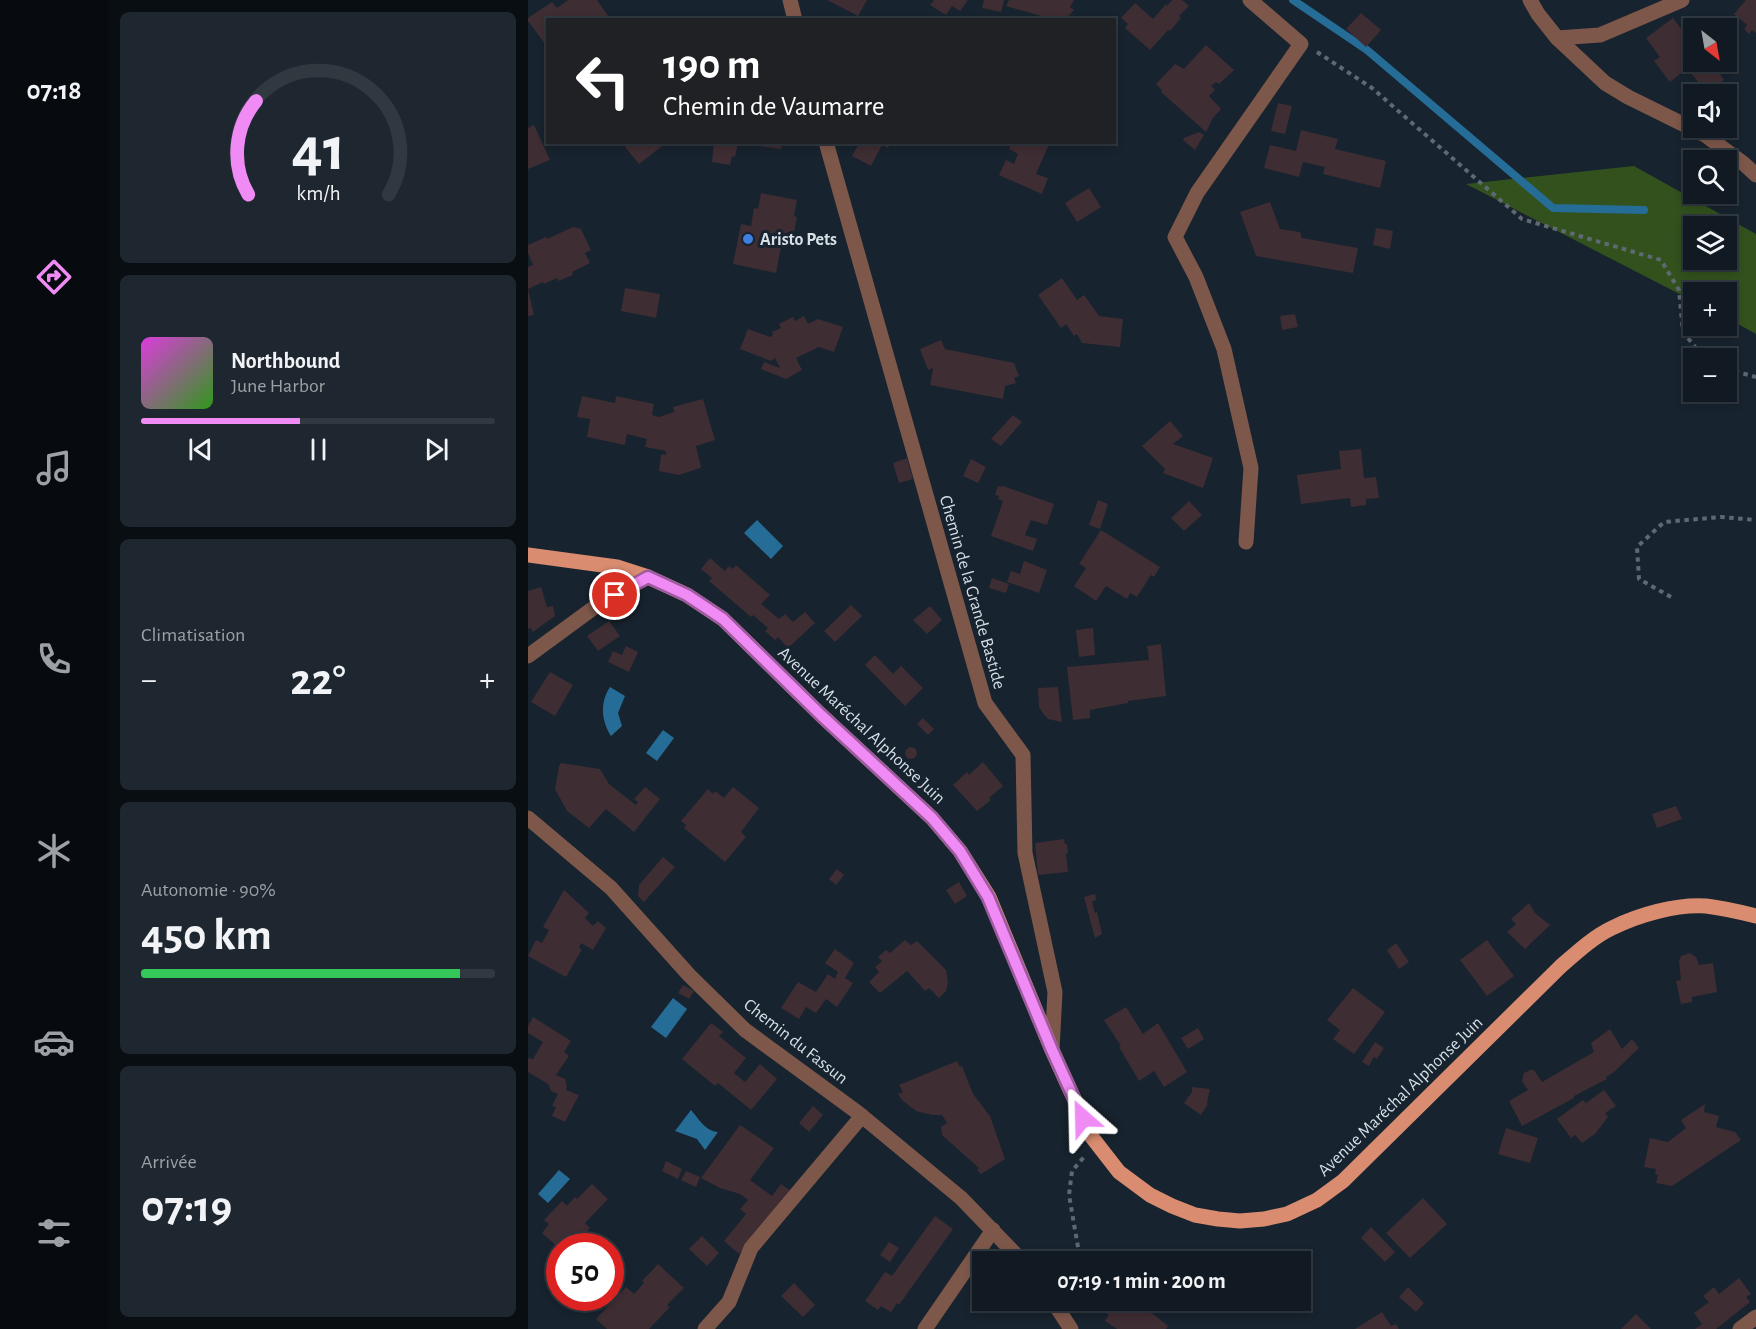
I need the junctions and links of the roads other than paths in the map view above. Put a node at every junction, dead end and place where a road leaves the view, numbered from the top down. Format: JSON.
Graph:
{"nodes":[{"id":1,"x":790,"y":0,"type":"edge"},
{"id":2,"x":1250,"y":0,"type":"edge"},
{"id":3,"x":1530,"y":0,"type":"edge"},
{"id":4,"x":1682,"y":0,"type":"edge"},
{"id":5,"x":794,"y":18,"type":"edge"},
{"id":6,"x":1557,"y":38,"type":"junction"},
{"id":7,"x":827,"y":144,"type":"edge"},
{"id":8,"x":1756,"y":175,"type":"edge"},
{"id":9,"x":1246,"y":542,"type":"dead end"},
{"id":10,"x":528,"y":555,"type":"edge"},
{"id":11,"x":648,"y":577,"type":"junction"},
{"id":12,"x":528,"y":656,"type":"edge"},
{"id":13,"x":528,"y":818,"type":"edge"},
{"id":14,"x":1756,"y":916,"type":"edge"},
{"id":15,"x":1052,"y":1050,"type":"junction"},
{"id":16,"x":862,"y":1116,"type":"junction"},
{"id":17,"x":993,"y":1230,"type":"junction"},
{"id":18,"x":1013,"y":1251,"type":"edge"},
{"id":19,"x":1059,"y":1311,"type":"edge"},
{"id":20,"x":1756,"y":1317,"type":"edge"},
{"id":21,"x":705,"y":1329,"type":"edge"},
{"id":22,"x":925,"y":1329,"type":"edge"},
{"id":23,"x":1071,"y":1329,"type":"edge"},
{"id":24,"x":1740,"y":1329,"type":"edge"}],
"edges":[{"from":1,"to":5,"type":"street"},
{"from":2,"to":9,"type":"street"},
{"from":3,"to":6,"type":"street"},
{"from":4,"to":6,"type":"street"},
{"from":6,"to":8,"type":"street"},
{"from":7,"to":15,"type":"street","name":"Chemin de la Grande Bastide"},
{"from":10,"to":11,"type":"main road","name":"Avenue Maréchal Alphonse Juin"},
{"from":11,"to":12,"type":"street"},
{"from":11,"to":15,"type":"main road","name":"Avenue Maréchal Alphonse Juin"},
{"from":13,"to":16,"type":"street","name":"Chemin du Fassun"},
{"from":14,"to":15,"type":"main road","name":"Avenue Maréchal Alphonse Juin"},
{"from":16,"to":17,"type":"street","name":"Chemin du Fassun"},
{"from":16,"to":21,"type":"street"},
{"from":17,"to":18,"type":"street","name":"Chemin du Fassun"},
{"from":17,"to":22,"type":"street"},
{"from":19,"to":23,"type":"street"},
{"from":20,"to":24,"type":"street"}]}
